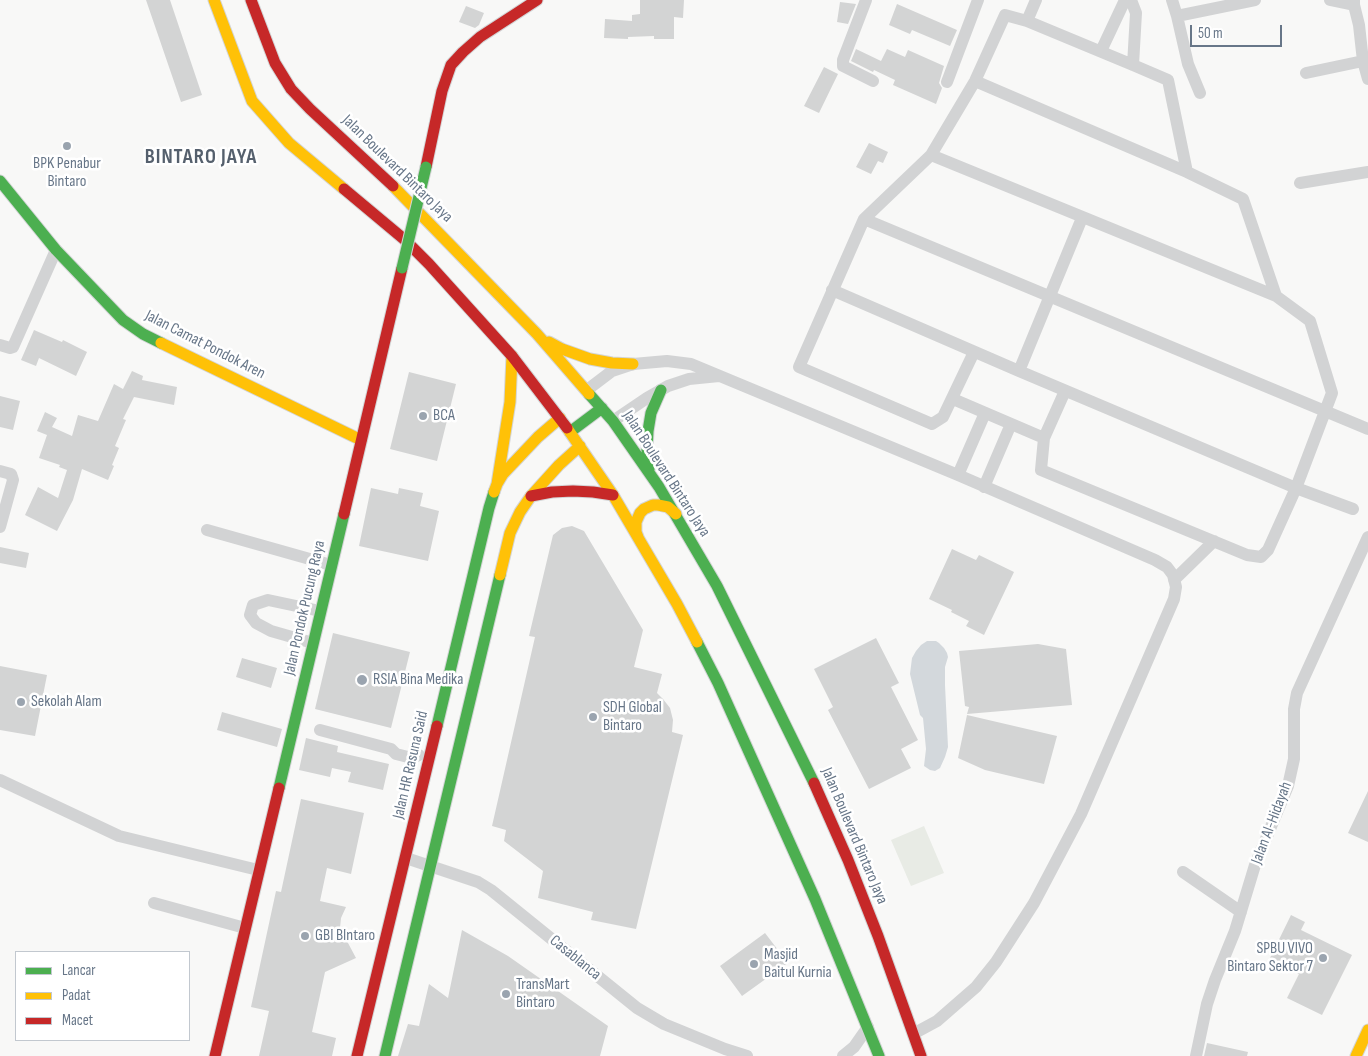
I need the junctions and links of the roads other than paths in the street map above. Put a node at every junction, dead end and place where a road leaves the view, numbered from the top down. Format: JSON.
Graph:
{"nodes":[{"id":1,"x":214,"y":0,"type":"edge"},
{"id":2,"x":251,"y":0,"type":"edge"},
{"id":3,"x":537,"y":0,"type":"edge"},
{"id":4,"x":866,"y":0,"type":"edge"},
{"id":5,"x":978,"y":0,"type":"edge"},
{"id":6,"x":1036,"y":0,"type":"edge"},
{"id":7,"x":1125,"y":0,"type":"edge"},
{"id":8,"x":1131,"y":0,"type":"edge"},
{"id":9,"x":1172,"y":0,"type":"edge"},
{"id":10,"x":1255,"y":0,"type":"edge"},
{"id":11,"x":1330,"y":0,"type":"edge"},
{"id":12,"x":1354,"y":2,"type":"edge"},
{"id":13,"x":1177,"y":16,"type":"junction"},
{"id":14,"x":1027,"y":21,"type":"junction"},
{"id":15,"x":1101,"y":51,"type":"junction"},
{"id":16,"x":1363,"y":61,"type":"junction"},
{"id":17,"x":1134,"y":65,"type":"junction"},
{"id":18,"x":1306,"y":74,"type":"dead end"},
{"id":19,"x":1368,"y":80,"type":"edge"},
{"id":20,"x":873,"y":81,"type":"dead end"},
{"id":21,"x":975,"y":81,"type":"junction"},
{"id":22,"x":947,"y":82,"type":"dead end"},
{"id":23,"x":1200,"y":93,"type":"dead end"},
{"id":24,"x":931,"y":155,"type":"junction"},
{"id":25,"x":1187,"y":172,"type":"junction"},
{"id":26,"x":1368,"y":172,"type":"edge"},
{"id":27,"x":0,"y":180,"type":"edge"},
{"id":28,"x":1300,"y":183,"type":"dead end"},
{"id":29,"x":1082,"y":218,"type":"junction"},
{"id":30,"x":864,"y":219,"type":"junction"},
{"id":31,"x":56,"y":250,"type":"junction"},
{"id":32,"x":832,"y":290,"type":"junction"},
{"id":33,"x":1050,"y":296,"type":"junction"},
{"id":34,"x":1276,"y":296,"type":"junction"},
{"id":35,"x":502,"y":297,"type":"junction"},
{"id":36,"x":480,"y":318,"type":"junction"},
{"id":37,"x":537,"y":334,"type":"junction"},
{"id":38,"x":0,"y":345,"type":"edge"},
{"id":39,"x":974,"y":352,"type":"junction"},
{"id":40,"x":512,"y":356,"type":"junction"},
{"id":41,"x":633,"y":364,"type":"junction"},
{"id":42,"x":1018,"y":372,"type":"junction"},
{"id":43,"x":721,"y":376,"type":"junction"},
{"id":44,"x":587,"y":390,"type":"junction"},
{"id":45,"x":661,"y":390,"type":"junction"},
{"id":46,"x":1065,"y":391,"type":"junction"},
{"id":47,"x":953,"y":399,"type":"junction"},
{"id":48,"x":602,"y":408,"type":"junction"},
{"id":49,"x":1325,"y":411,"type":"junction"},
{"id":50,"x":985,"y":413,"type":"junction"},
{"id":51,"x":560,"y":418,"type":"junction"},
{"id":52,"x":613,"y":421,"type":"junction"},
{"id":53,"x":1011,"y":424,"type":"junction"},
{"id":54,"x":1368,"y":429,"type":"edge"},
{"id":55,"x":570,"y":432,"type":"junction"},
{"id":56,"x":1044,"y":438,"type":"junction"},
{"id":57,"x":361,"y":440,"type":"junction"},
{"id":58,"x":580,"y":446,"type":"junction"},
{"id":59,"x":0,"y":471,"type":"edge"},
{"id":60,"x":650,"y":472,"type":"junction"},
{"id":61,"x":958,"y":476,"type":"junction"},
{"id":62,"x":497,"y":484,"type":"junction"},
{"id":63,"x":984,"y":487,"type":"junction"},
{"id":64,"x":1296,"y":488,"type":"junction"},
{"id":65,"x":613,"y":495,"type":"junction"},
{"id":66,"x":530,"y":496,"type":"junction"},
{"id":67,"x":1353,"y":509,"type":"dead end"},
{"id":68,"x":676,"y":514,"type":"junction"},
{"id":69,"x":0,"y":527,"type":"edge"},
{"id":70,"x":207,"y":530,"type":"dead end"},
{"id":71,"x":638,"y":537,"type":"junction"},
{"id":72,"x":1368,"y":537,"type":"edge"},
{"id":73,"x":1214,"y":541,"type":"junction"},
{"id":74,"x":331,"y":565,"type":"junction"},
{"id":75,"x":1174,"y":580,"type":"junction"},
{"id":76,"x":320,"y":611,"type":"junction"},
{"id":77,"x":313,"y":643,"type":"junction"},
{"id":78,"x":469,"y":647,"type":"junction"},
{"id":79,"x":320,"y":730,"type":"dead end"},
{"id":80,"x":424,"y":756,"type":"junction"},
{"id":81,"x":0,"y":780,"type":"edge"},
{"id":82,"x":406,"y":858,"type":"junction"},
{"id":83,"x":430,"y":866,"type":"junction"},
{"id":84,"x":258,"y":870,"type":"junction"},
{"id":85,"x":1183,"y":872,"type":"dead end"},
{"id":86,"x":154,"y":903,"type":"dead end"},
{"id":87,"x":1241,"y":912,"type":"junction"},
{"id":88,"x":245,"y":928,"type":"junction"},
{"id":89,"x":868,"y":1027,"type":"junction"},
{"id":90,"x":1368,"y":1030,"type":"edge"},
{"id":91,"x":913,"y":1034,"type":"junction"},
{"id":92,"x":1361,"y":1055,"type":"edge"},
{"id":93,"x":215,"y":1056,"type":"edge"},
{"id":94,"x":357,"y":1056,"type":"edge"},
{"id":95,"x":385,"y":1056,"type":"edge"},
{"id":96,"x":747,"y":1056,"type":"edge"},
{"id":97,"x":843,"y":1056,"type":"edge"},
{"id":98,"x":879,"y":1056,"type":"edge"},
{"id":99,"x":921,"y":1056,"type":"edge"},
{"id":100,"x":1196,"y":1056,"type":"edge"}],
"edges":[{"from":1,"to":36,"type":"main road"},
{"from":2,"to":35,"type":"main road","name":"Jalan Boulevard Bintaro Jaya"},
{"from":3,"to":57,"type":"main road","name":"Jalan Pondok Pucung Raya","bridge":true},
{"from":4,"to":20,"type":"street"},
{"from":5,"to":22,"type":"street"},
{"from":6,"to":14,"type":"street"},
{"from":7,"to":15,"type":"street"},
{"from":8,"to":17,"type":"street"},
{"from":9,"to":13,"type":"street"},
{"from":10,"to":13,"type":"street"},
{"from":11,"to":12,"type":"street"},
{"from":12,"to":16,"type":"street"},
{"from":13,"to":23,"type":"street"},
{"from":14,"to":15,"type":"street"},
{"from":14,"to":21,"type":"street"},
{"from":15,"to":17,"type":"street"},
{"from":16,"to":18,"type":"street"},
{"from":16,"to":19,"type":"street"},
{"from":17,"to":25,"type":"street"},
{"from":21,"to":24,"type":"street"},
{"from":21,"to":25,"type":"street"},
{"from":24,"to":29,"type":"street"},
{"from":24,"to":30,"type":"street"},
{"from":25,"to":34,"type":"street"},
{"from":26,"to":28,"type":"street"},
{"from":27,"to":31,"type":"main road","name":"Jalan Camat Pondok Aren"},
{"from":29,"to":33,"type":"street"},
{"from":29,"to":34,"type":"street"},
{"from":30,"to":32,"type":"street"},
{"from":30,"to":33,"type":"street"},
{"from":31,"to":38,"type":"street"},
{"from":31,"to":57,"type":"main road","name":"Jalan Camat Pondok Aren"},
{"from":32,"to":39,"type":"street"},
{"from":32,"to":47,"type":"street"},
{"from":33,"to":42,"type":"street"},
{"from":33,"to":49,"type":"street"},
{"from":34,"to":49,"type":"street"},
{"from":35,"to":36,"type":"main road"},
{"from":35,"to":37,"type":"main road","name":"Jalan Boulevard Bintaro Jaya"},
{"from":36,"to":40,"type":"main road"},
{"from":37,"to":41,"type":"main road"},
{"from":37,"to":44,"type":"main road","name":"Jalan Boulevard Bintaro Jaya"},
{"from":39,"to":42,"type":"street"},
{"from":39,"to":47,"type":"street"},
{"from":40,"to":51,"type":"main road"},
{"from":40,"to":62,"type":"main road"},
{"from":41,"to":43,"type":"street"},
{"from":41,"to":44,"type":"street"},
{"from":42,"to":46,"type":"street"},
{"from":43,"to":45,"type":"street"},
{"from":43,"to":61,"type":"street"},
{"from":44,"to":48,"type":"main road","name":"Jalan Boulevard Bintaro Jaya"},
{"from":45,"to":52,"type":"street"},
{"from":45,"to":60,"type":"main road"},
{"from":46,"to":56,"type":"street"},
{"from":46,"to":64,"type":"street"},
{"from":47,"to":50,"type":"street"},
{"from":48,"to":52,"type":"main road","name":"Jalan Boulevard Bintaro Jaya"},
{"from":48,"to":55,"type":"main road"},
{"from":49,"to":54,"type":"street"},
{"from":49,"to":64,"type":"street"},
{"from":50,"to":53,"type":"street"},
{"from":50,"to":61,"type":"street"},
{"from":51,"to":55,"type":"main road"},
{"from":51,"to":62,"type":"main road","name":"Jalan HR Rasuna Said"},
{"from":52,"to":60,"type":"main road","name":"Jalan Boulevard Bintaro Jaya"},
{"from":53,"to":56,"type":"street"},
{"from":53,"to":63,"type":"street"},
{"from":55,"to":58,"type":"main road"},
{"from":56,"to":73,"type":"street"},
{"from":57,"to":74,"type":"main road","name":"Jalan Pondok Pucung Raya"},
{"from":58,"to":65,"type":"main road"},
{"from":58,"to":66,"type":"main road","name":"Jalan HR Rasuna Said"},
{"from":59,"to":69,"type":"street"},
{"from":60,"to":68,"type":"main road","name":"Jalan Boulevard Bintaro Jaya"},
{"from":61,"to":63,"type":"street"},
{"from":62,"to":78,"type":"main road","name":"Jalan HR Rasuna Said"},
{"from":63,"to":75,"type":"street"},
{"from":64,"to":67,"type":"street"},
{"from":64,"to":73,"type":"street"},
{"from":65,"to":66,"type":"main road"},
{"from":65,"to":71,"type":"main road"},
{"from":66,"to":78,"type":"main road","name":"Jalan HR Rasuna Said"},
{"from":68,"to":71,"type":"main road"},
{"from":68,"to":91,"type":"main road","name":"Jalan Boulevard Bintaro Jaya"},
{"from":70,"to":74,"type":"street"},
{"from":71,"to":89,"type":"main road"},
{"from":72,"to":87,"type":"street","name":"Jalan Al-Hidayah"},
{"from":73,"to":75,"type":"street"},
{"from":74,"to":76,"type":"main road","name":"Jalan Pondok Pucung Raya"},
{"from":75,"to":91,"type":"street"},
{"from":76,"to":77,"type":"main road","name":"Jalan Pondok Pucung Raya"},
{"from":76,"to":77,"type":"street"},
{"from":77,"to":84,"type":"main road","name":"Jalan Pondok Pucung Raya"},
{"from":78,"to":80,"type":"main road","name":"Jalan HR Rasuna Said"},
{"from":78,"to":83,"type":"main road","name":"Jalan HR Rasuna Said"},
{"from":79,"to":80,"type":"street"},
{"from":80,"to":82,"type":"main road","name":"Jalan HR Rasuna Said"},
{"from":81,"to":84,"type":"street"},
{"from":82,"to":83,"type":"street","name":"Casablanca"},
{"from":82,"to":94,"type":"main road","name":"Jalan HR Rasuna Said"},
{"from":83,"to":95,"type":"main road","name":"Jalan HR Rasuna Said"},
{"from":83,"to":96,"type":"street","name":"Casablanca"},
{"from":84,"to":88,"type":"main road","name":"Jalan Pondok Pucung Raya"},
{"from":85,"to":87,"type":"street"},
{"from":86,"to":88,"type":"street"},
{"from":87,"to":100,"type":"street","name":"Jalan Al-Hidayah"},
{"from":88,"to":93,"type":"main road","name":"Jalan Pondok Pucung Raya"},
{"from":89,"to":97,"type":"street"},
{"from":89,"to":98,"type":"main road"},
{"from":90,"to":92,"type":"main road"},
{"from":91,"to":99,"type":"main road","name":"Jalan Boulevard Bintaro Jaya"}]}
